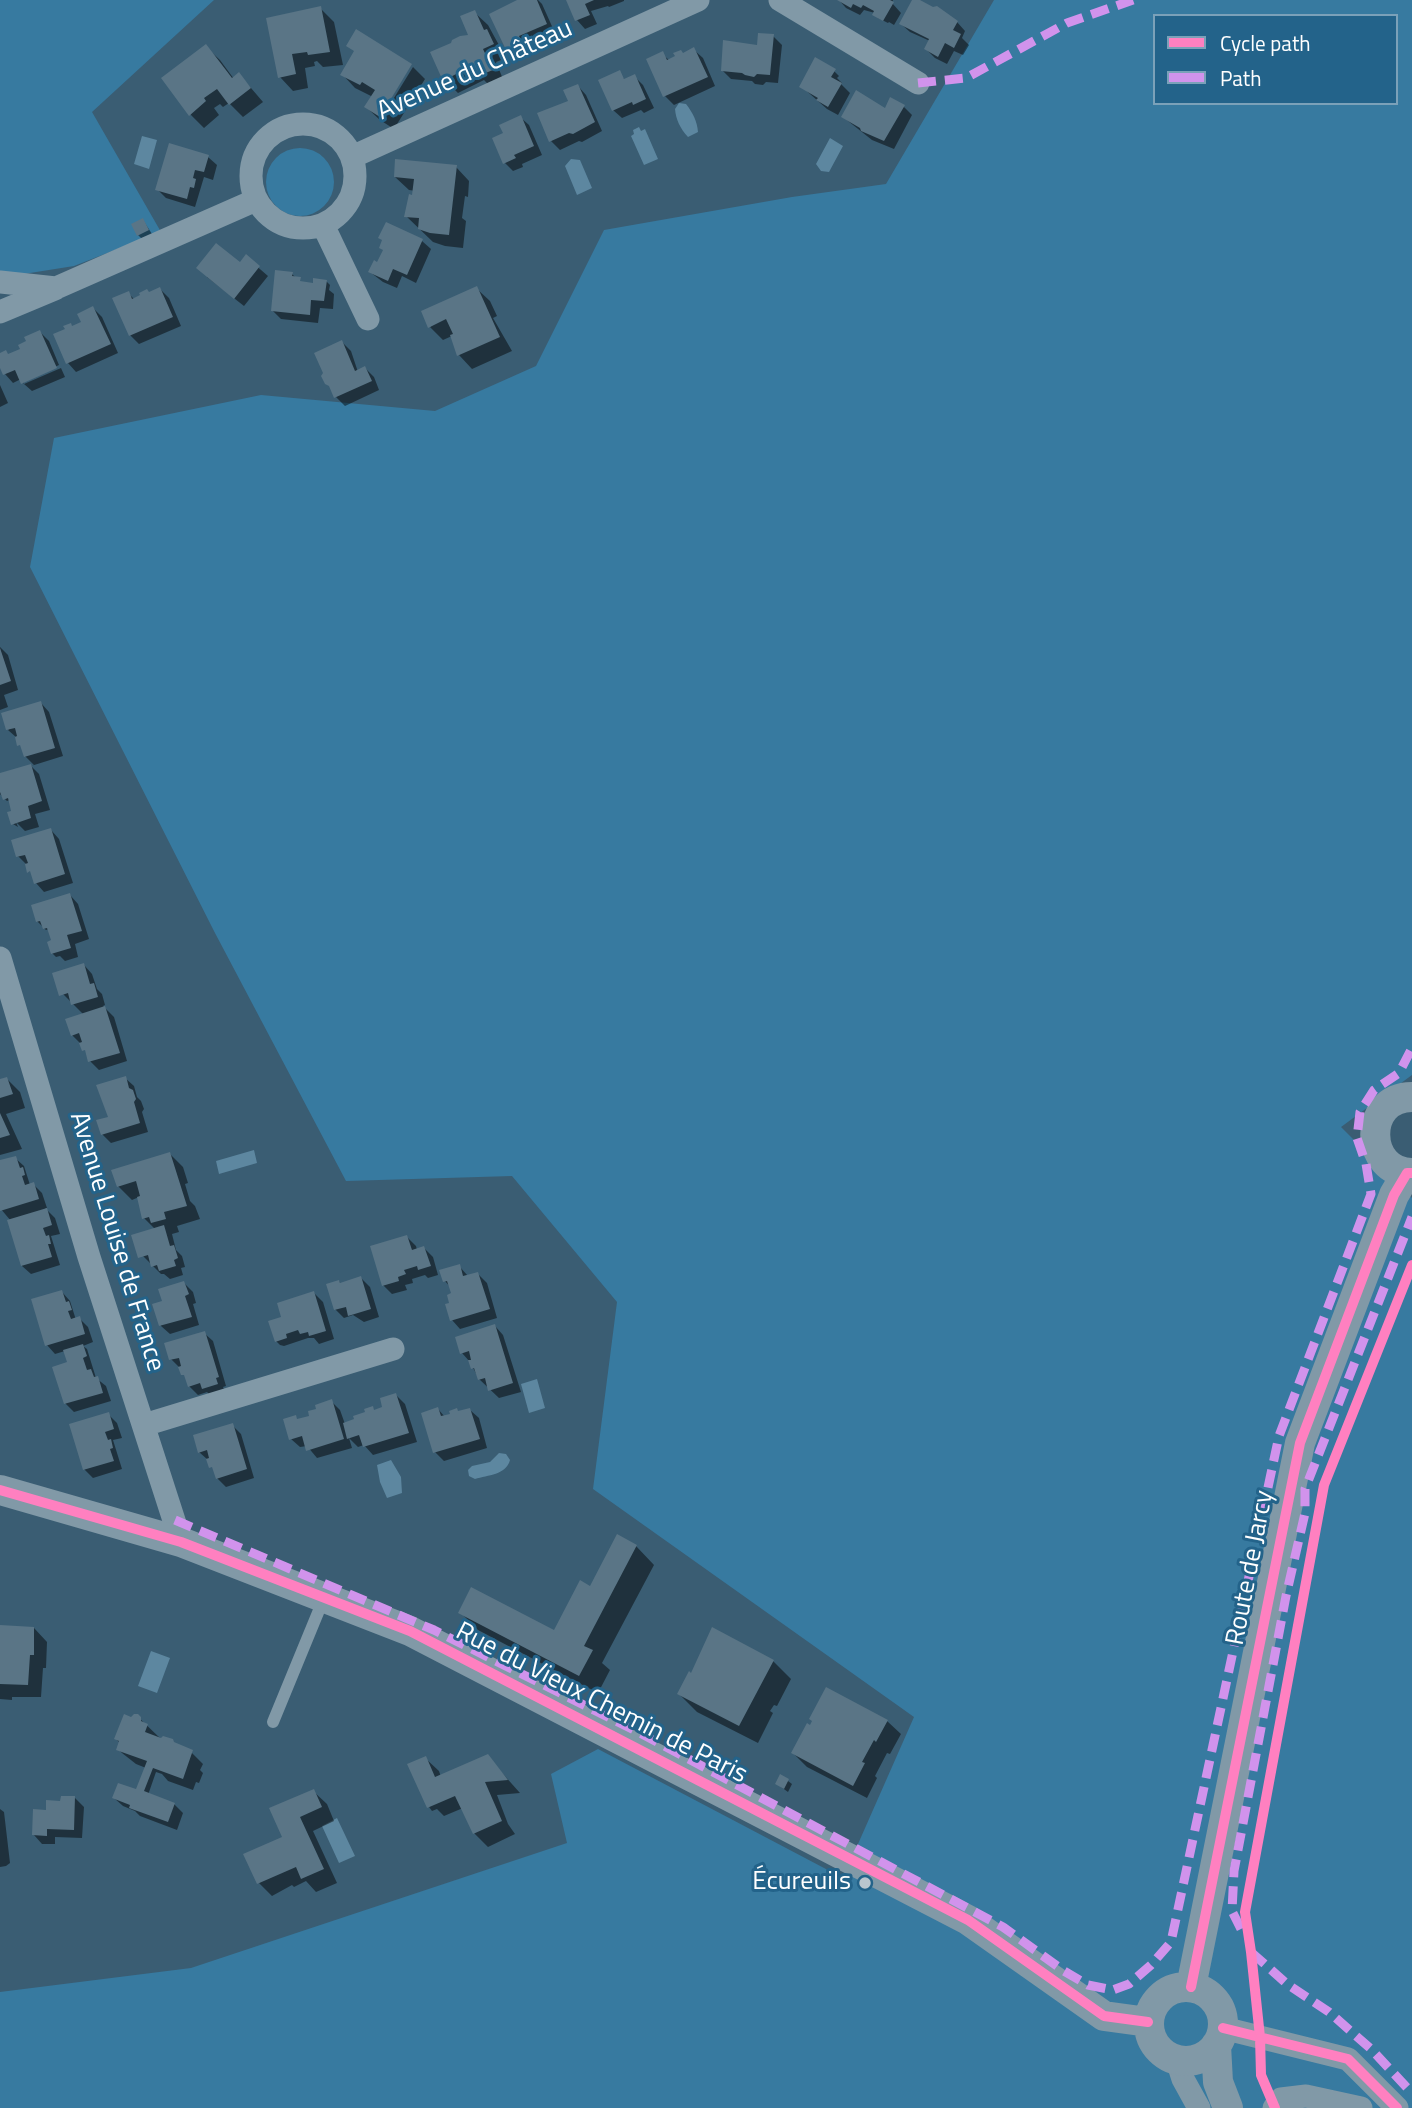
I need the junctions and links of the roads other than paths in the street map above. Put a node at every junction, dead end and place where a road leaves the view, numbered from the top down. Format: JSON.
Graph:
{"nodes":[{"id":1,"x":698,"y":0,"type":"edge"},
{"id":2,"x":780,"y":0,"type":"edge"},
{"id":3,"x":918,"y":83,"type":"dead end"},
{"id":4,"x":352,"y":158,"type":"junction"},
{"id":5,"x":256,"y":200,"type":"junction"},
{"id":6,"x":323,"y":225,"type":"junction"},
{"id":7,"x":0,"y":282,"type":"edge"},
{"id":8,"x":56,"y":288,"type":"junction"},
{"id":9,"x":0,"y":312,"type":"edge"},
{"id":10,"x":368,"y":319,"type":"dead end"},
{"id":11,"x":0,"y":957,"type":"edge"},
{"id":12,"x":1412,"y":1097,"type":"edge"},
{"id":13,"x":1410,"y":1173,"type":"edge"},
{"id":14,"x":393,"y":1349,"type":"dead end"},
{"id":15,"x":144,"y":1425,"type":"junction"},
{"id":16,"x":0,"y":1490,"type":"edge"},
{"id":17,"x":181,"y":1542,"type":"junction"},
{"id":18,"x":324,"y":1598,"type":"junction"},
{"id":19,"x":273,"y":1722,"type":"dead end"},
{"id":20,"x":1191,"y":1987,"type":"junction"},
{"id":21,"x":1148,"y":2022,"type":"junction"},
{"id":22,"x":1219,"y":2036,"type":"junction"},
{"id":23,"x":1177,"y":2060,"type":"junction"},
{"id":24,"x":1199,"y":2108,"type":"edge"},
{"id":25,"x":1228,"y":2108,"type":"edge"},
{"id":26,"x":1274,"y":2108,"type":"edge"},
{"id":27,"x":1361,"y":2108,"type":"edge"},
{"id":28,"x":1397,"y":2108,"type":"edge"}],
"edges":[{"from":1,"to":4,"type":"street","name":"Avenue du Château"},
{"from":2,"to":3,"type":"street"},
{"from":4,"to":5,"type":"street"},
{"from":4,"to":6,"type":"street"},
{"from":5,"to":6,"type":"street"},
{"from":5,"to":8,"type":"street"},
{"from":6,"to":10,"type":"street"},
{"from":7,"to":8,"type":"street"},
{"from":8,"to":9,"type":"street"},
{"from":11,"to":15,"type":"street","name":"Avenue Louise de France"},
{"from":12,"to":13,"type":"street"},
{"from":13,"to":20,"type":"street","name":"Route de Jarcy"},
{"from":14,"to":15,"type":"street"},
{"from":15,"to":17,"type":"street","name":"Avenue Louise de France"},
{"from":16,"to":17,"type":"street","name":"Rue du Vieux Chemin de Paris"},
{"from":17,"to":18,"type":"street","name":"Rue du Vieux Chemin de Paris"},
{"from":18,"to":19,"type":"lane"},
{"from":18,"to":21,"type":"street","name":"Rue du Vieux Chemin de Paris"},
{"from":20,"to":21,"type":"street"},
{"from":20,"to":22,"type":"street"},
{"from":21,"to":23,"type":"street"},
{"from":22,"to":23,"type":"street"},
{"from":22,"to":25,"type":"street"},
{"from":22,"to":28,"type":"street"},
{"from":23,"to":24,"type":"street"},
{"from":26,"to":27,"type":"street"}]}
